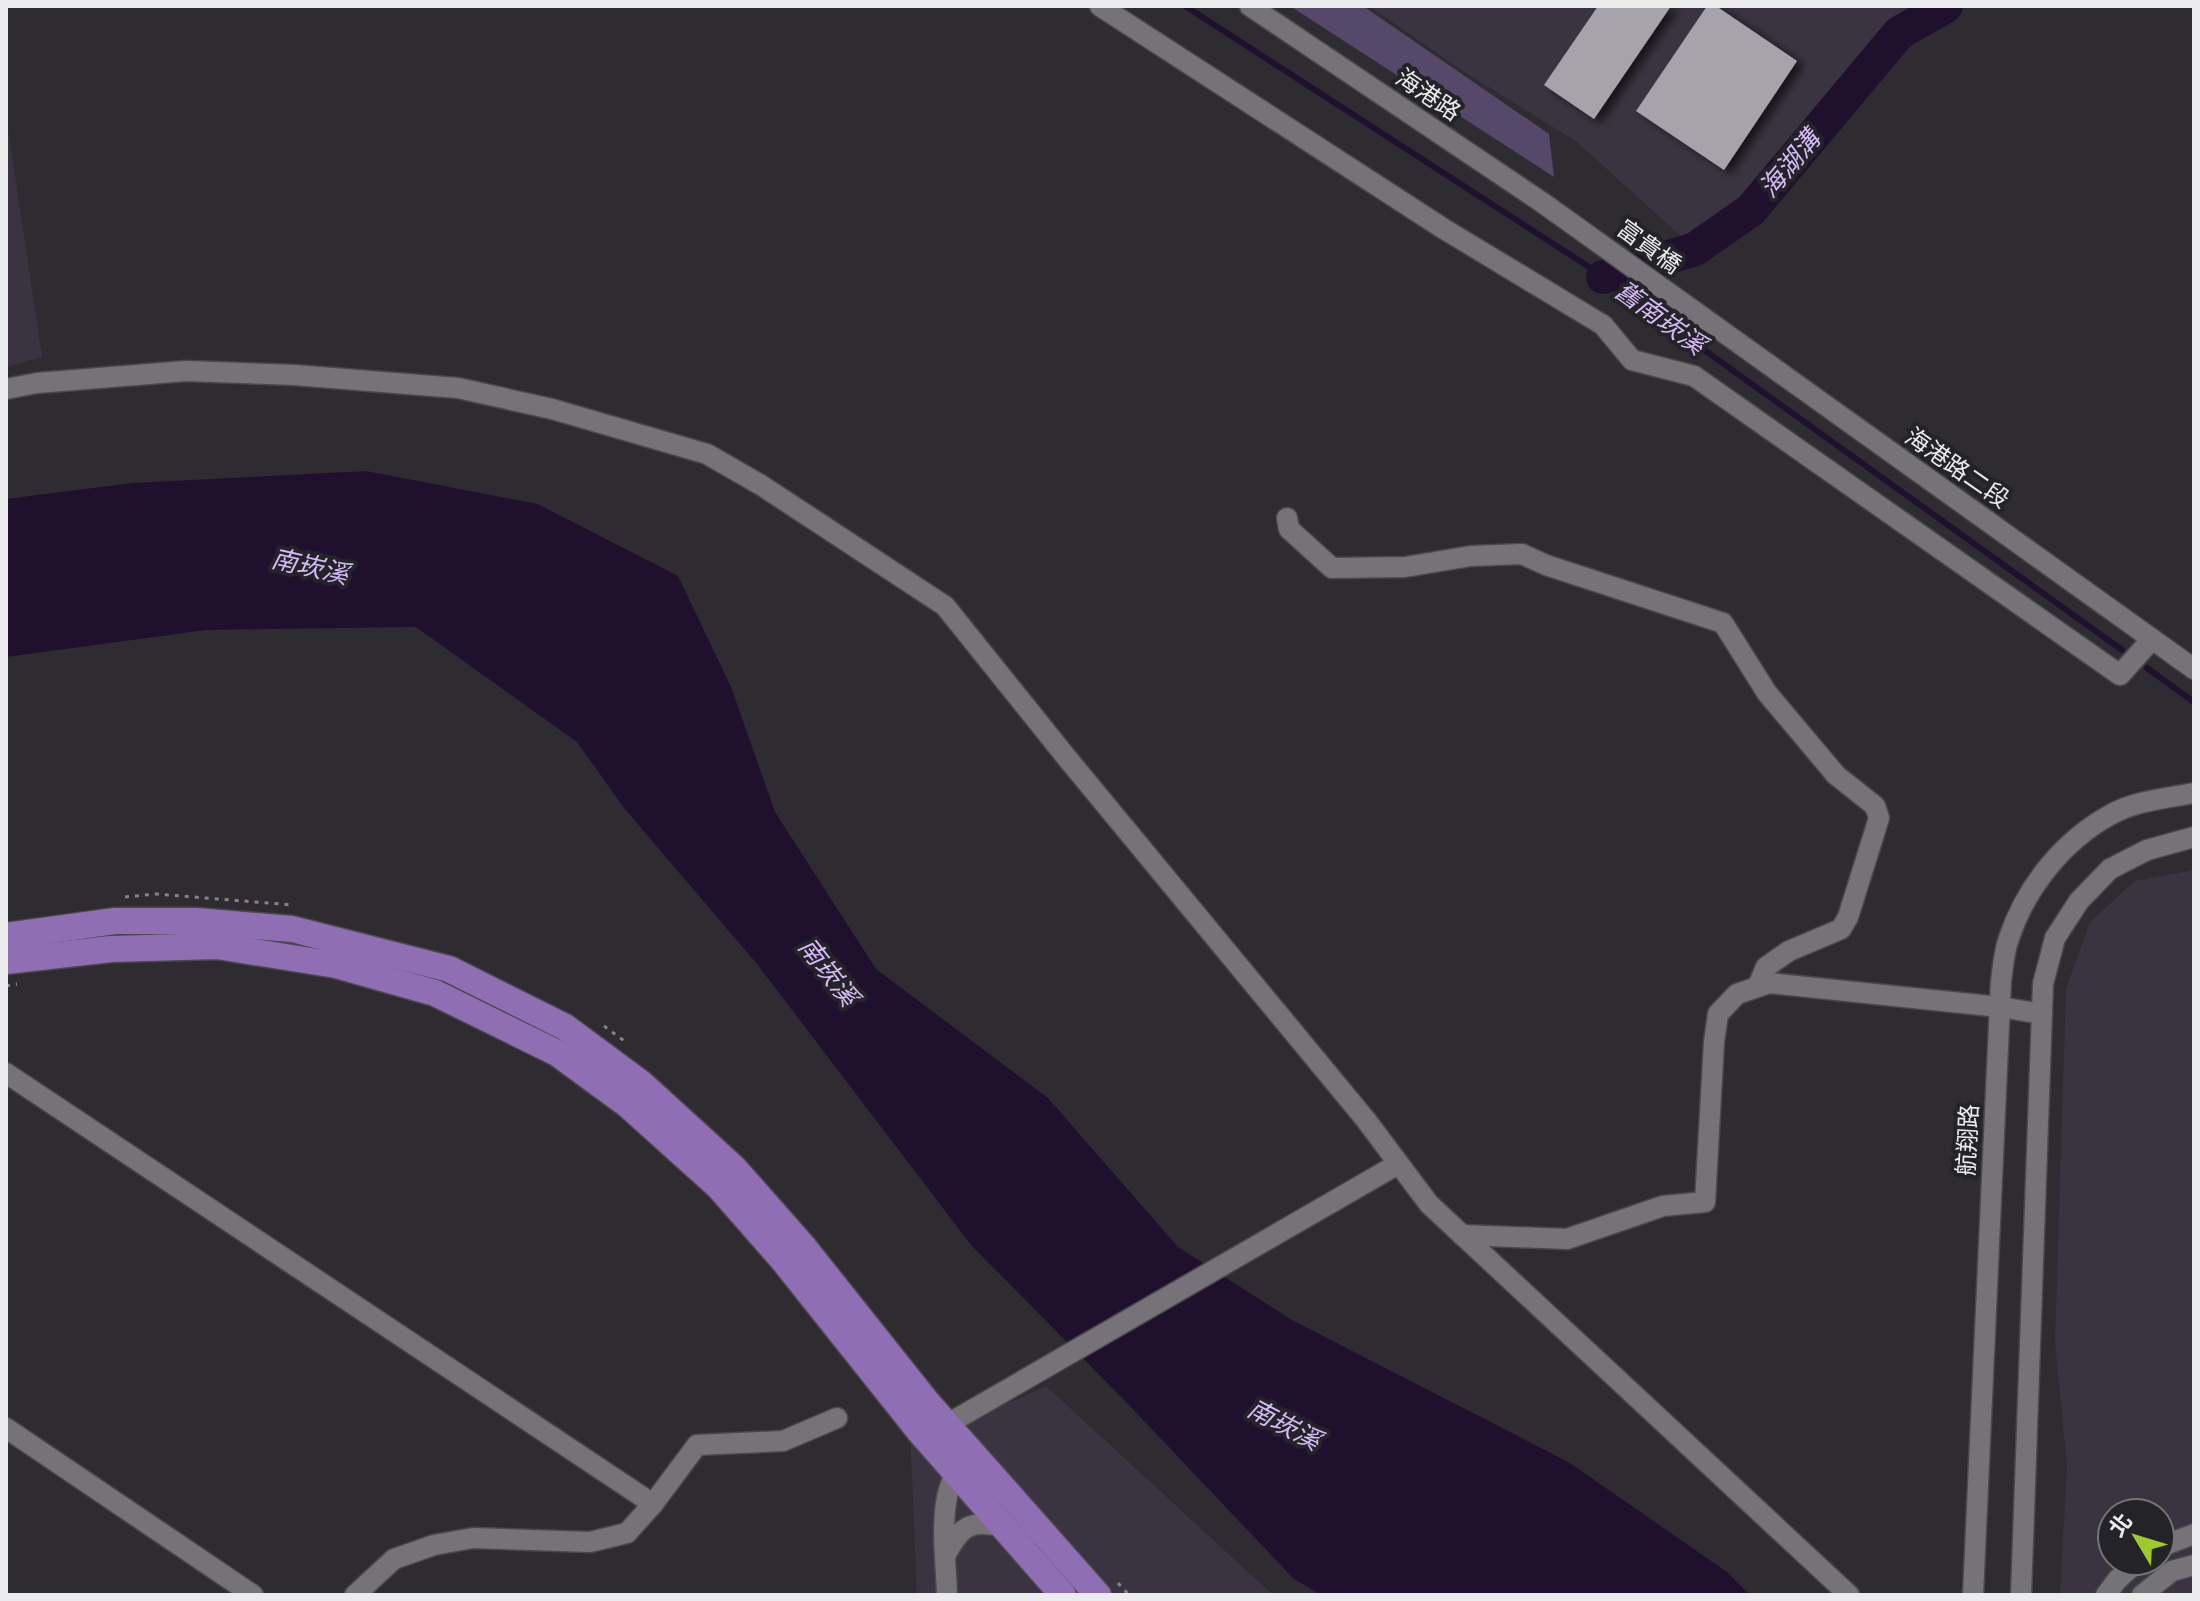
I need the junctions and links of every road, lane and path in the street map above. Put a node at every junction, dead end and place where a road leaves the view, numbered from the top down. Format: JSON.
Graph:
{"nodes":[{"id":1,"x":1100,"y":6,"type":"edge"},
{"id":2,"x":1250,"y":6,"type":"edge"},
{"id":3,"x":1577,"y":228,"type":"joint"},
{"id":4,"x":1690,"y":309,"type":"joint"},
{"id":5,"x":6,"y":389,"type":"edge"},
{"id":6,"x":1287,"y":518,"type":"dead end"},
{"id":7,"x":2152,"y":639,"type":"junction"},
{"id":8,"x":2194,"y":669,"type":"edge"},
{"id":9,"x":2194,"y":793,"type":"edge"},
{"id":10,"x":2194,"y":837,"type":"edge"},
{"id":11,"x":124,"y":898,"type":"dead end"},
{"id":12,"x":304,"y":909,"type":"dead end"},
{"id":13,"x":6,"y":936,"type":"edge"},
{"id":14,"x":12,"y":972,"type":"edge"},
{"id":15,"x":6,"y":986,"type":"edge"},
{"id":16,"x":1758,"y":986,"type":"junction"},
{"id":17,"x":2000,"y":1007,"type":"junction"},
{"id":18,"x":2042,"y":1014,"type":"junction"},
{"id":19,"x":599,"y":1024,"type":"dead end"},
{"id":20,"x":635,"y":1050,"type":"dead end"},
{"id":21,"x":6,"y":1073,"type":"edge"},
{"id":22,"x":1398,"y":1164,"type":"junction"},
{"id":23,"x":1462,"y":1235,"type":"junction"},
{"id":24,"x":837,"y":1418,"type":"dead end"},
{"id":25,"x":6,"y":1428,"type":"edge"},
{"id":26,"x":938,"y":1434,"type":"junction"},
{"id":27,"x":956,"y":1473,"type":"junction"},
{"id":28,"x":653,"y":1504,"type":"junction"},
{"id":29,"x":1003,"y":1527,"type":"junction"},
{"id":30,"x":945,"y":1556,"type":"junction"},
{"id":31,"x":2194,"y":1565,"type":"edge"},
{"id":32,"x":2123,"y":1577,"type":"edge"},
{"id":33,"x":1104,"y":1584,"type":"edge"},
{"id":34,"x":253,"y":1595,"type":"edge"},
{"id":35,"x":355,"y":1595,"type":"edge"},
{"id":36,"x":947,"y":1595,"type":"edge"},
{"id":37,"x":1063,"y":1595,"type":"edge"},
{"id":38,"x":1129,"y":1595,"type":"edge"},
{"id":39,"x":1849,"y":1595,"type":"edge"},
{"id":40,"x":1973,"y":1595,"type":"edge"},
{"id":41,"x":2021,"y":1595,"type":"edge"},
{"id":42,"x":2106,"y":1595,"type":"edge"},
{"id":43,"x":2142,"y":1595,"type":"edge"}],
"edges":[{"from":1,"to":7,"type":"street"},
{"from":2,"to":3,"type":"street","name":"海港路"},
{"from":3,"to":4,"type":"street","name":"富貴橋"},
{"from":4,"to":7,"type":"street","name":"海港路二段"},
{"from":5,"to":22,"type":"street"},
{"from":6,"to":16,"type":"street"},
{"from":7,"to":8,"type":"street","name":"海港路二段"},
{"from":9,"to":17,"type":"street","name":"航翔路"},
{"from":10,"to":18,"type":"street"},
{"from":11,"to":12,"type":"path"},
{"from":13,"to":26,"type":"main road"},
{"from":14,"to":15,"type":"path"},
{"from":14,"to":26,"type":"main road"},
{"from":16,"to":17,"type":"street"},
{"from":16,"to":23,"type":"street"},
{"from":17,"to":18,"type":"street"},
{"from":17,"to":40,"type":"street","name":"航翔路"},
{"from":18,"to":41,"type":"street"},
{"from":19,"to":20,"type":"path"},
{"from":21,"to":28,"type":"street"},
{"from":22,"to":23,"type":"street"},
{"from":22,"to":26,"type":"street"},
{"from":23,"to":39,"type":"street"},
{"from":24,"to":28,"type":"street"},
{"from":25,"to":34,"type":"street"},
{"from":26,"to":27,"type":"main road"},
{"from":26,"to":33,"type":"main road"},
{"from":27,"to":29,"type":"main road"},
{"from":27,"to":30,"type":"street"},
{"from":28,"to":35,"type":"street"},
{"from":29,"to":30,"type":"street"},
{"from":29,"to":37,"type":"main road"},
{"from":30,"to":36,"type":"street"},
{"from":31,"to":43,"type":"street"},
{"from":32,"to":42,"type":"street"},
{"from":33,"to":38,"type":"path"}]}
